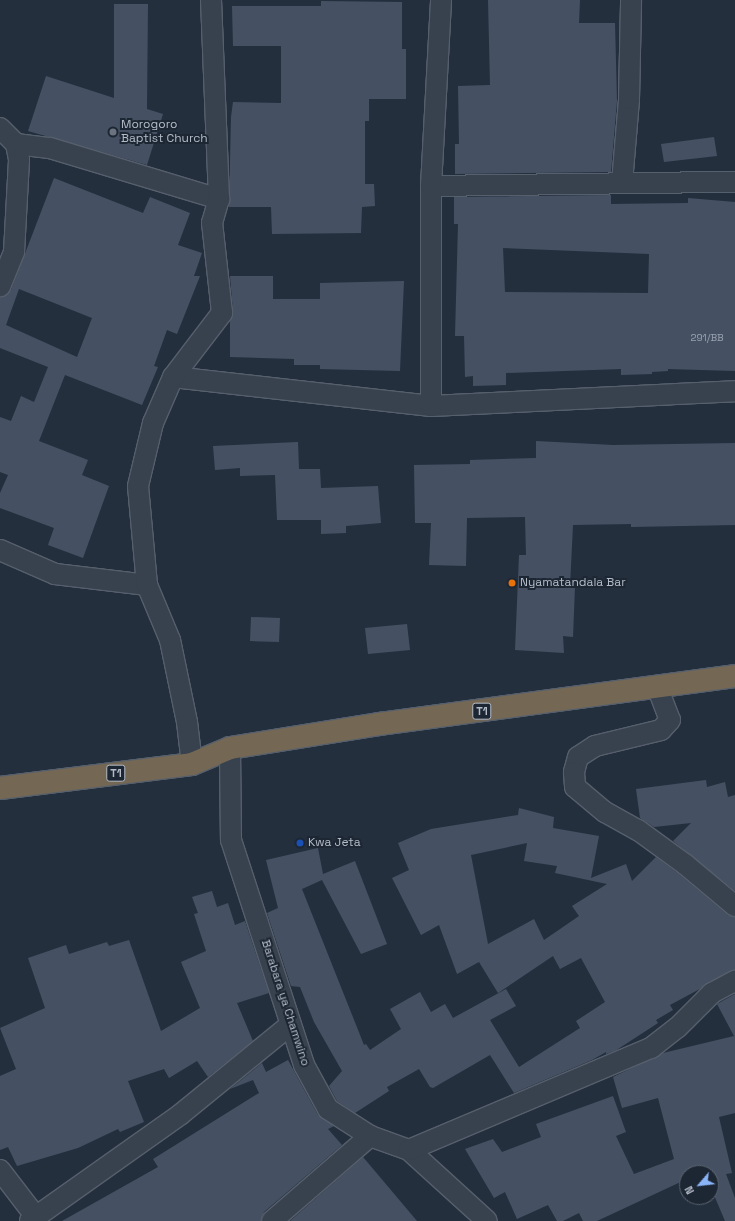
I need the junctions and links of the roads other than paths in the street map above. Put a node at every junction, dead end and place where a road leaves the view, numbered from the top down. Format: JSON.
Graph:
{"nodes":[{"id":1,"x":211,"y":0,"type":"edge"},
{"id":2,"x":441,"y":0,"type":"edge"},
{"id":3,"x":631,"y":0,"type":"edge"},
{"id":4,"x":0,"y":128,"type":"edge"},
{"id":5,"x":16,"y":144,"type":"junction"},
{"id":6,"x":735,"y":182,"type":"edge"},
{"id":7,"x":622,"y":183,"type":"junction"},
{"id":8,"x":431,"y":186,"type":"junction"},
{"id":9,"x":219,"y":199,"type":"junction"},
{"id":10,"x":0,"y":286,"type":"edge"},
{"id":11,"x":173,"y":377,"type":"junction"},
{"id":12,"x":735,"y":391,"type":"edge"},
{"id":13,"x":431,"y":406,"type":"junction"},
{"id":14,"x":0,"y":550,"type":"edge"},
{"id":15,"x":147,"y":585,"type":"junction"},
{"id":16,"x":735,"y":676,"type":"edge"},
{"id":17,"x":658,"y":689,"type":"junction"},
{"id":18,"x":230,"y":748,"type":"junction"},
{"id":19,"x":192,"y":764,"type":"junction"},
{"id":20,"x":0,"y":788,"type":"edge"},
{"id":21,"x":735,"y":906,"type":"edge"},
{"id":22,"x":735,"y":981,"type":"edge"},
{"id":23,"x":289,"y":1026,"type":"junction"},
{"id":24,"x":370,"y":1136,"type":"junction"},
{"id":25,"x":409,"y":1150,"type":"junction"},
{"id":26,"x":0,"y":1170,"type":"edge"},
{"id":27,"x":33,"y":1219,"type":"edge"},
{"id":28,"x":272,"y":1221,"type":"edge"},
{"id":29,"x":486,"y":1221,"type":"edge"}],
"edges":[{"from":1,"to":9,"type":"street"},
{"from":2,"to":8,"type":"street"},
{"from":3,"to":7,"type":"street"},
{"from":4,"to":5,"type":"street"},
{"from":5,"to":9,"type":"street"},
{"from":5,"to":10,"type":"street"},
{"from":6,"to":7,"type":"street"},
{"from":7,"to":8,"type":"street"},
{"from":8,"to":13,"type":"street"},
{"from":9,"to":11,"type":"street"},
{"from":11,"to":13,"type":"street"},
{"from":11,"to":15,"type":"street"},
{"from":12,"to":13,"type":"street"},
{"from":14,"to":15,"type":"street"},
{"from":15,"to":19,"type":"street"},
{"from":16,"to":17,"type":"highway","number":"T1"},
{"from":17,"to":18,"type":"highway","number":"T1"},
{"from":17,"to":21,"type":"street"},
{"from":18,"to":19,"type":"highway","number":"T1"},
{"from":18,"to":23,"type":"street","name":"Barabara ya Chamwino"},
{"from":19,"to":20,"type":"highway","number":"T1"},
{"from":22,"to":25,"type":"street"},
{"from":23,"to":24,"type":"street","name":"Barabara ya Chamwino"},
{"from":23,"to":27,"type":"street"},
{"from":24,"to":25,"type":"street","name":"Barabara ya Chamwino"},
{"from":24,"to":28,"type":"street"},
{"from":25,"to":29,"type":"street","name":"Barabara ya Chamwino"},
{"from":26,"to":27,"type":"street"}]}
